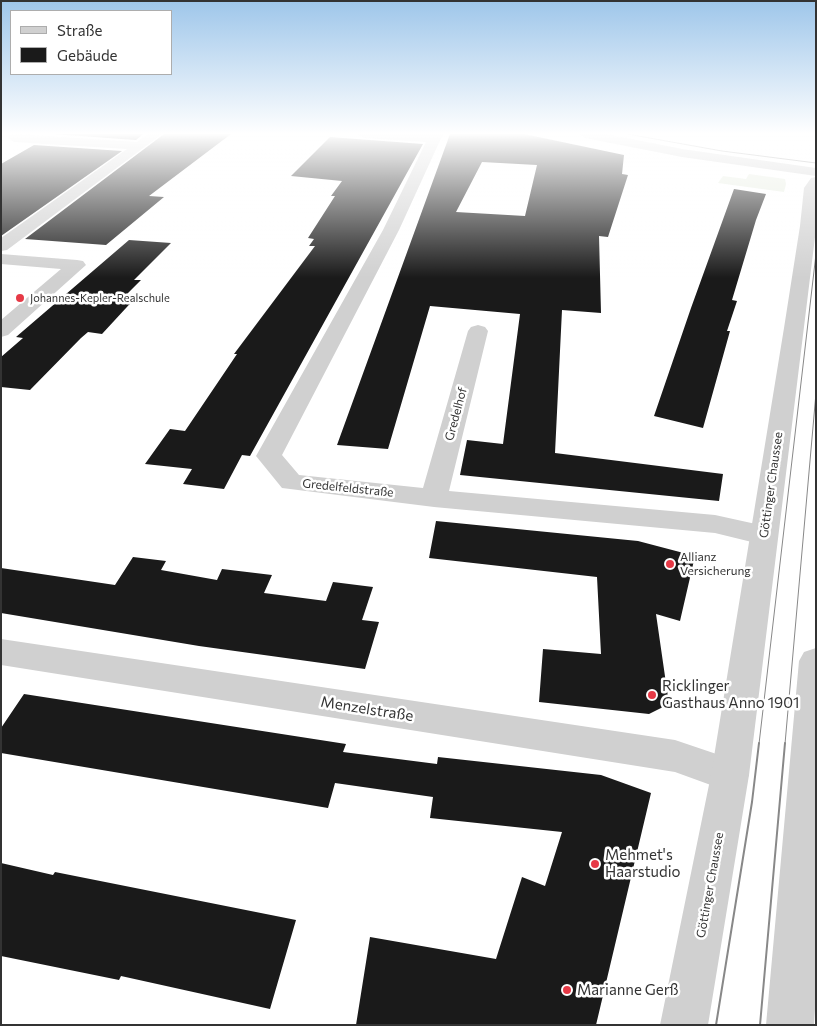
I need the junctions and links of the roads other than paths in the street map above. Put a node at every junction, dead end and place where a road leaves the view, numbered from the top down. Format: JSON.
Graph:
{"nodes":[{"id":1,"x":90,"y":182,"type":"edge"},
{"id":2,"x":414,"y":182,"type":"edge"},
{"id":3,"x":816,"y":182,"type":"edge"},
{"id":4,"x":1,"y":246,"type":"edge"},
{"id":5,"x":1,"y":259,"type":"edge"},
{"id":6,"x":1,"y":331,"type":"edge"},
{"id":7,"x":478,"y":331,"type":"dead end"},
{"id":8,"x":434,"y":498,"type":"junction"},
{"id":9,"x":764,"y":534,"type":"junction"},
{"id":10,"x":1,"y":652,"type":"edge"},
{"id":11,"x":816,"y":661,"type":"edge"},
{"id":12,"x":730,"y":775,"type":"junction"},
{"id":13,"x":684,"y":1025,"type":"edge"},
{"id":14,"x":790,"y":1025,"type":"edge"}],
"edges":[{"from":1,"to":4,"type":"street"},
{"from":2,"to":8,"type":"street","name":"Gredelfeldstraße"},
{"from":3,"to":9,"type":"street","name":"Göttinger Chaussee"},
{"from":5,"to":6,"type":"street"},
{"from":7,"to":8,"type":"street","name":"Gredelhof"},
{"from":8,"to":9,"type":"street","name":"Gredelfeldstraße"},
{"from":9,"to":12,"type":"street","name":"Göttinger Chaussee"},
{"from":10,"to":12,"type":"street","name":"Menzelstraße"},
{"from":11,"to":14,"type":"street"},
{"from":12,"to":13,"type":"street","name":"Göttinger Chaussee"}]}
